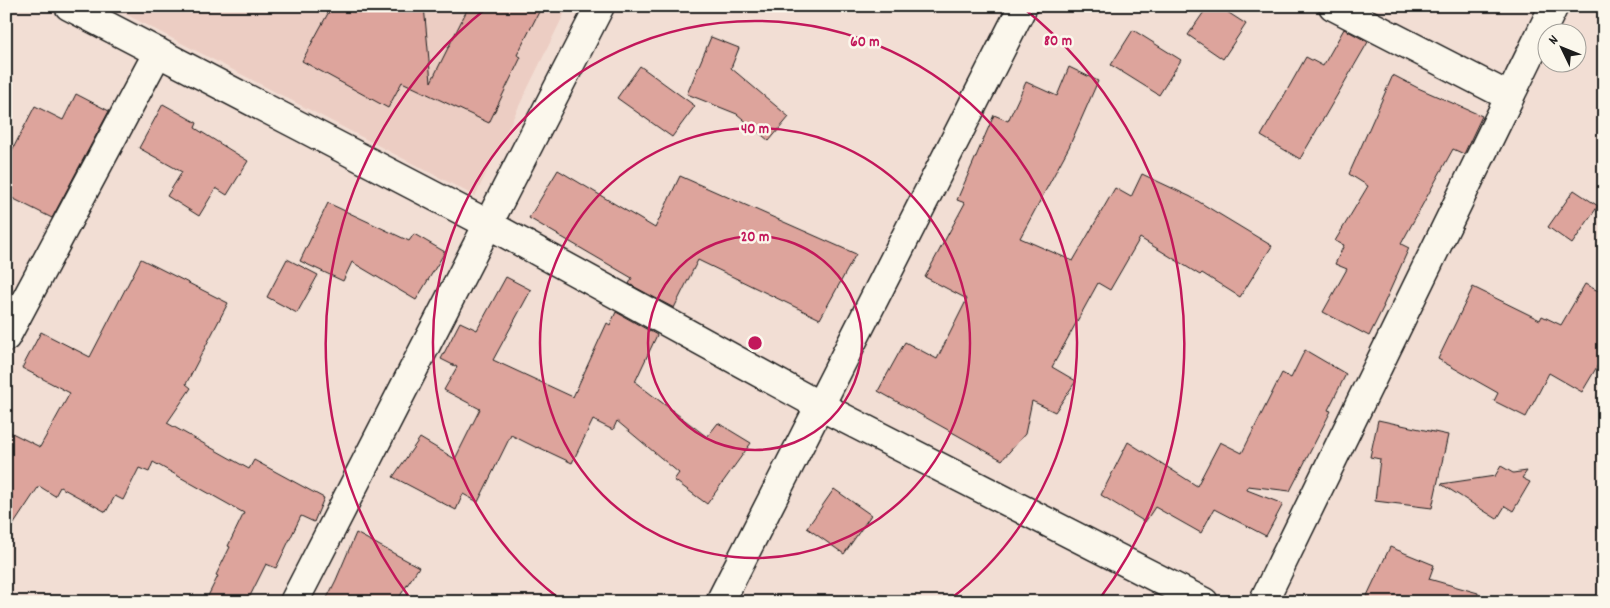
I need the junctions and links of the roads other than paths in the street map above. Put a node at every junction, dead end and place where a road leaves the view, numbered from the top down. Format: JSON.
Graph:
{"nodes":[{"id":1,"x":69,"y":6,"type":"edge"},
{"id":2,"x":600,"y":6,"type":"edge"},
{"id":3,"x":1023,"y":6,"type":"edge"},
{"id":4,"x":1333,"y":6,"type":"edge"},
{"id":5,"x":1554,"y":6,"type":"edge"},
{"id":6,"x":158,"y":52,"type":"junction"},
{"id":7,"x":1510,"y":97,"type":"junction"},
{"id":8,"x":488,"y":224,"type":"junction"},
{"id":9,"x":6,"y":336,"type":"edge"},
{"id":10,"x":820,"y":406,"type":"junction"},
{"id":11,"x":294,"y":602,"type":"edge"},
{"id":12,"x":720,"y":602,"type":"edge"},
{"id":13,"x":1204,"y":602,"type":"edge"},
{"id":14,"x":1264,"y":602,"type":"edge"}],
"edges":[{"from":1,"to":6,"type":"street"},
{"from":2,"to":8,"type":"street"},
{"from":3,"to":10,"type":"street"},
{"from":4,"to":7,"type":"street"},
{"from":5,"to":7,"type":"street"},
{"from":6,"to":8,"type":"street"},
{"from":6,"to":9,"type":"street"},
{"from":7,"to":14,"type":"street"},
{"from":8,"to":10,"type":"street"},
{"from":8,"to":11,"type":"street"},
{"from":10,"to":12,"type":"street"},
{"from":10,"to":13,"type":"street"}]}
